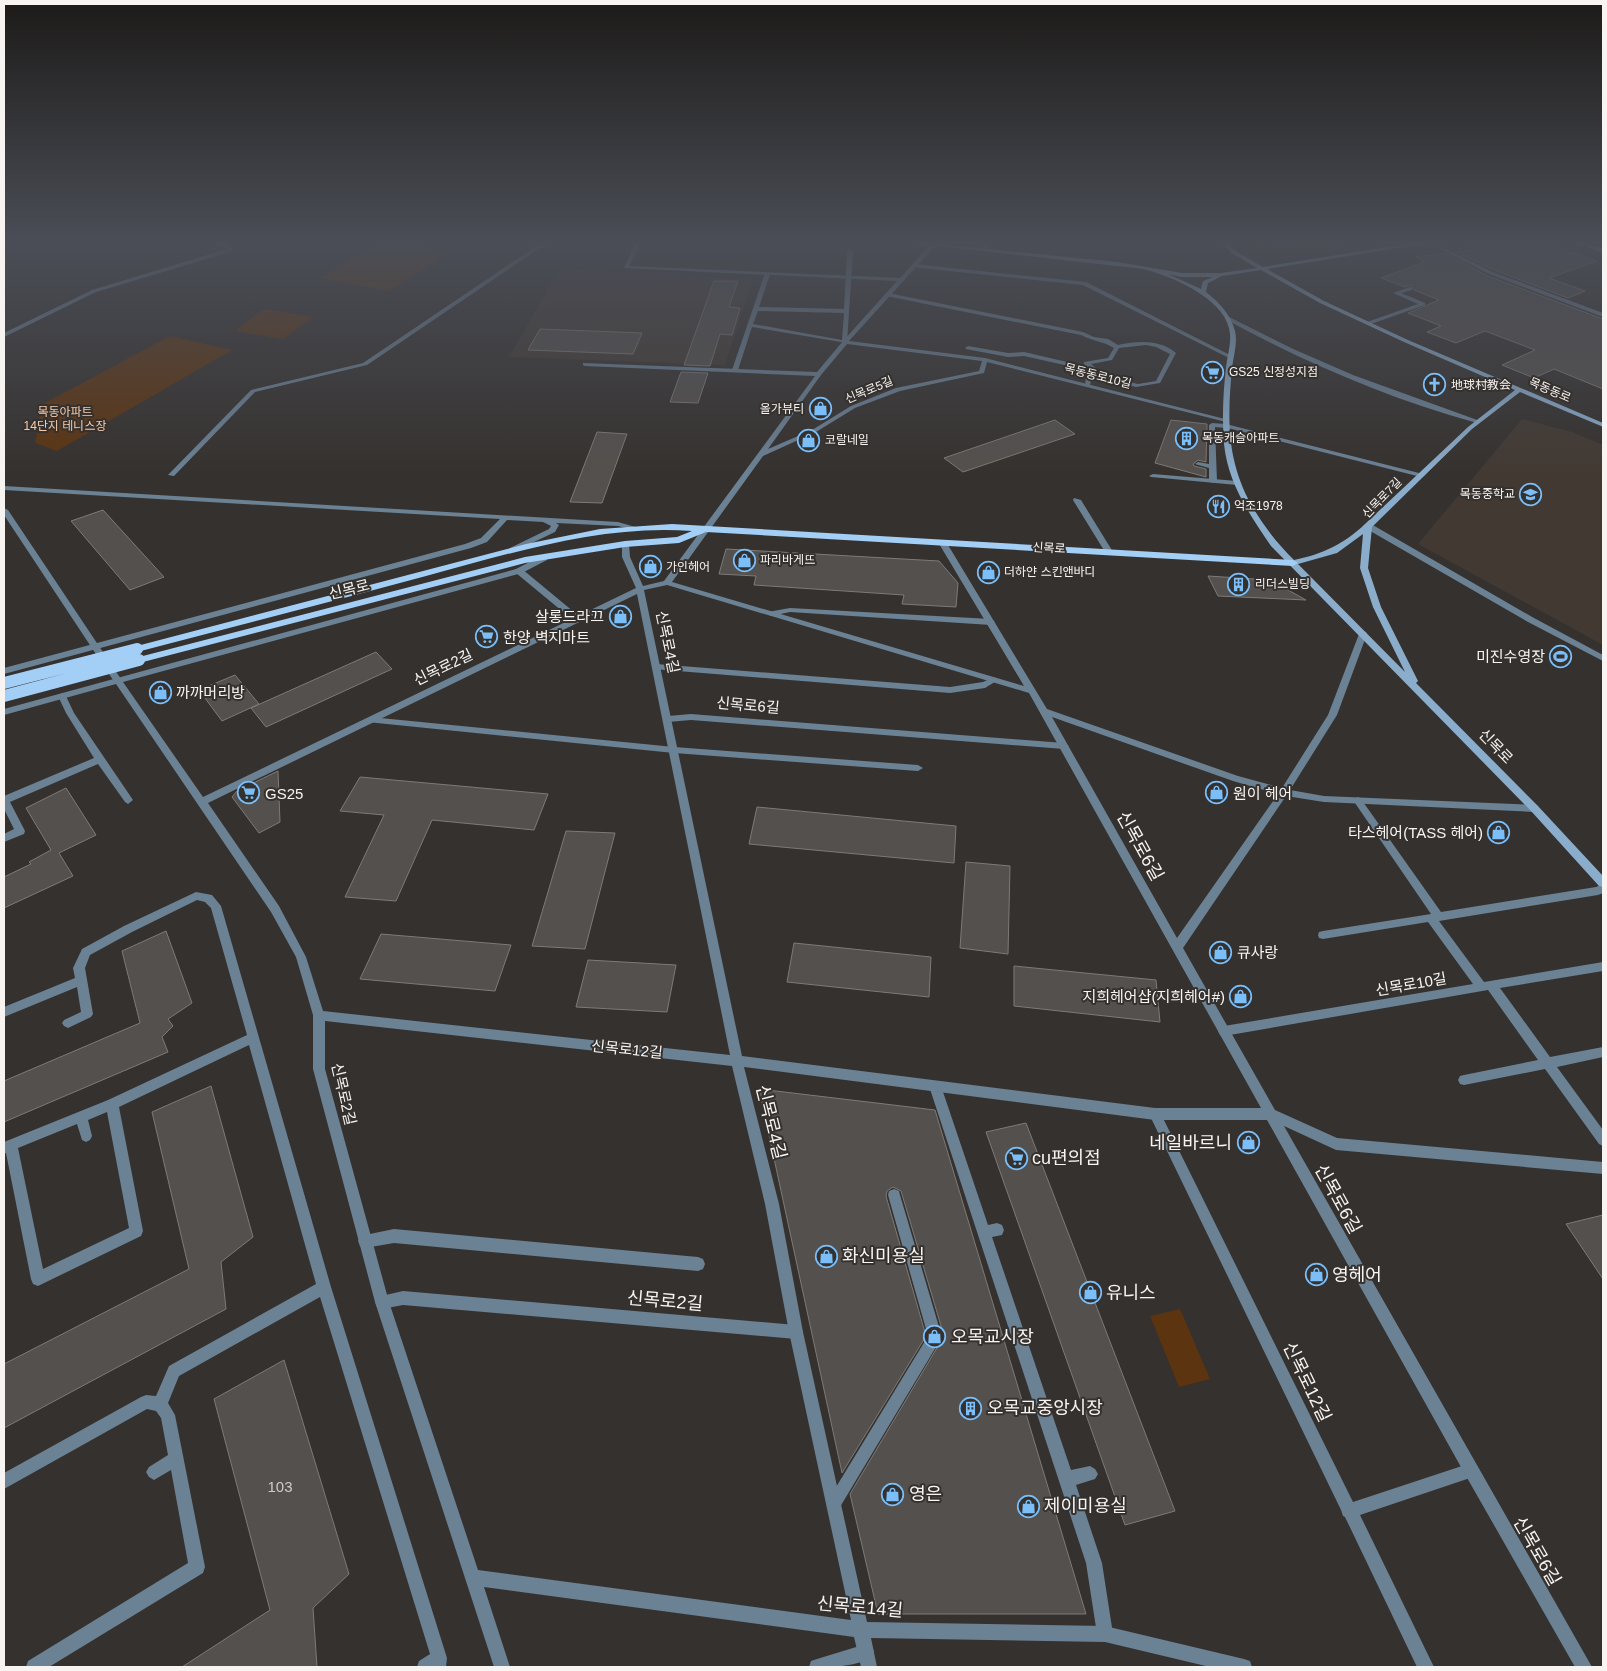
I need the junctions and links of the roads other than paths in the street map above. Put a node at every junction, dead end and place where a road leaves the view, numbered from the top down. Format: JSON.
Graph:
{"nodes":[{"id":1,"x":37,"y":319,"type":"edge"},
{"id":2,"x":432,"y":319,"type":"edge"},
{"id":3,"x":752,"y":319,"type":"edge"},
{"id":4,"x":846,"y":319,"type":"edge"},
{"id":5,"x":866,"y":319,"type":"edge"},
{"id":6,"x":1008,"y":319,"type":"edge"},
{"id":7,"x":1154,"y":319,"type":"edge"},
{"id":8,"x":1229,"y":319,"type":"joint"},
{"id":9,"x":1358,"y":319,"type":"edge"},
{"id":10,"x":1383,"y":319,"type":"edge"},
{"id":11,"x":1369,"y":324,"type":"junction"},
{"id":12,"x":750,"y":325,"type":"junction"},
{"id":13,"x":4,"y":335,"type":"edge"},
{"id":14,"x":845,"y":342,"type":"junction"},
{"id":15,"x":1117,"y":347,"type":"junction"},
{"id":16,"x":968,"y":348,"type":"dead end"},
{"id":17,"x":1231,"y":357,"type":"junction"},
{"id":18,"x":985,"y":360,"type":"junction"},
{"id":19,"x":585,"y":364,"type":"dead end"},
{"id":20,"x":734,"y":370,"type":"junction"},
{"id":21,"x":819,"y":374,"type":"junction"},
{"id":22,"x":1087,"y":385,"type":"junction"},
{"id":23,"x":1519,"y":390,"type":"junction"},
{"id":24,"x":1477,"y":421,"type":"junction"},
{"id":25,"x":1226,"y":423,"type":"junction"},
{"id":26,"x":1603,"y":425,"type":"edge"},
{"id":27,"x":760,"y":455,"type":"junction"},
{"id":28,"x":1198,"y":464,"type":"dead end"},
{"id":29,"x":1213,"y":467,"type":"junction"},
{"id":30,"x":172,"y":475,"type":"dead end"},
{"id":31,"x":1421,"y":475,"type":"junction"},
{"id":32,"x":1153,"y":476,"type":"dead end"},
{"id":33,"x":1213,"y":481,"type":"junction"},
{"id":34,"x":1237,"y":483,"type":"junction"},
{"id":35,"x":4,"y":488,"type":"edge"},
{"id":36,"x":1077,"y":500,"type":"dead end"},
{"id":37,"x":4,"y":510,"type":"edge"},
{"id":38,"x":505,"y":518,"type":"junction"},
{"id":39,"x":544,"y":520,"type":"junction"},
{"id":40,"x":1368,"y":526,"type":"junction"},
{"id":41,"x":635,"y":528,"type":"junction"},
{"id":42,"x":705,"y":529,"type":"junction"},
{"id":43,"x":942,"y":542,"type":"junction"},
{"id":44,"x":625,"y":544,"type":"junction"},
{"id":45,"x":514,"y":550,"type":"junction"},
{"id":46,"x":1108,"y":552,"type":"junction"},
{"id":47,"x":544,"y":558,"type":"junction"},
{"id":48,"x":1293,"y":562,"type":"junction"},
{"id":49,"x":519,"y":570,"type":"junction"},
{"id":50,"x":667,"y":583,"type":"junction"},
{"id":51,"x":640,"y":589,"type":"junction"},
{"id":52,"x":771,"y":614,"type":"junction"},
{"id":53,"x":577,"y":619,"type":"junction"},
{"id":54,"x":990,"y":622,"type":"junction"},
{"id":55,"x":1363,"y":634,"type":"junction"},
{"id":56,"x":95,"y":646,"type":"junction"},
{"id":57,"x":138,"y":654,"type":"junction"},
{"id":58,"x":1603,"y":658,"type":"edge"},
{"id":59,"x":656,"y":667,"type":"junction"},
{"id":60,"x":4,"y":671,"type":"edge"},
{"id":61,"x":118,"y":680,"type":"junction"},
{"id":62,"x":994,"y":680,"type":"junction"},
{"id":63,"x":4,"y":683,"type":"edge"},
{"id":64,"x":1418,"y":689,"type":"junction"},
{"id":65,"x":1032,"y":691,"type":"junction"},
{"id":66,"x":4,"y":696,"type":"edge"},
{"id":67,"x":62,"y":696,"type":"junction"},
{"id":68,"x":1044,"y":710,"type":"junction"},
{"id":69,"x":4,"y":712,"type":"edge"},
{"id":70,"x":668,"y":719,"type":"junction"},
{"id":71,"x":370,"y":720,"type":"junction"},
{"id":72,"x":1064,"y":746,"type":"junction"},
{"id":73,"x":674,"y":750,"type":"junction"},
{"id":74,"x":100,"y":759,"type":"junction"},
{"id":75,"x":918,"y":768,"type":"dead end"},
{"id":76,"x":1284,"y":792,"type":"junction"},
{"id":77,"x":4,"y":800,"type":"edge"},
{"id":78,"x":128,"y":800,"type":"dead end"},
{"id":79,"x":1358,"y":801,"type":"junction"},
{"id":80,"x":202,"y":802,"type":"junction"},
{"id":81,"x":1534,"y":808,"type":"junction"},
{"id":82,"x":8,"y":816,"type":"edge"},
{"id":83,"x":4,"y":838,"type":"edge"},
{"id":84,"x":1603,"y":883,"type":"edge"},
{"id":85,"x":1603,"y":888,"type":"edge"},
{"id":86,"x":1435,"y":917,"type":"junction"},
{"id":87,"x":1323,"y":935,"type":"dead end"},
{"id":88,"x":1177,"y":947,"type":"junction"},
{"id":89,"x":1603,"y":966,"type":"edge"},
{"id":90,"x":82,"y":980,"type":"junction"},
{"id":91,"x":1486,"y":986,"type":"junction"},
{"id":92,"x":4,"y":1012,"type":"edge"},
{"id":93,"x":318,"y":1015,"type":"junction"},
{"id":94,"x":68,"y":1023,"type":"dead end"},
{"id":95,"x":1224,"y":1031,"type":"junction"},
{"id":96,"x":254,"y":1038,"type":"junction"},
{"id":97,"x":1603,"y":1052,"type":"edge"},
{"id":98,"x":737,"y":1061,"type":"junction"},
{"id":99,"x":1546,"y":1064,"type":"junction"},
{"id":100,"x":1464,"y":1080,"type":"dead end"},
{"id":101,"x":935,"y":1086,"type":"junction"},
{"id":102,"x":112,"y":1104,"type":"junction"},
{"id":103,"x":1155,"y":1114,"type":"junction"},
{"id":104,"x":1271,"y":1114,"type":"junction"},
{"id":105,"x":81,"y":1117,"type":"junction"},
{"id":106,"x":86,"y":1136,"type":"dead end"},
{"id":107,"x":1603,"y":1140,"type":"edge"},
{"id":108,"x":8,"y":1146,"type":"edge"},
{"id":109,"x":1603,"y":1168,"type":"edge"},
{"id":110,"x":894,"y":1195,"type":"dead end"},
{"id":111,"x":365,"y":1241,"type":"junction"},
{"id":112,"x":698,"y":1264,"type":"dead end"},
{"id":113,"x":324,"y":1288,"type":"junction"},
{"id":114,"x":382,"y":1302,"type":"junction"},
{"id":115,"x":796,"y":1332,"type":"junction"},
{"id":116,"x":160,"y":1404,"type":"junction"},
{"id":117,"x":175,"y":1460,"type":"junction"},
{"id":118,"x":1471,"y":1471,"type":"junction"},
{"id":119,"x":154,"y":1472,"type":"dead end"},
{"id":120,"x":1090,"y":1474,"type":"dead end"},
{"id":121,"x":1066,"y":1479,"type":"junction"},
{"id":122,"x":4,"y":1481,"type":"edge"},
{"id":123,"x":835,"y":1502,"type":"junction"},
{"id":124,"x":1348,"y":1511,"type":"junction"},
{"id":125,"x":472,"y":1577,"type":"junction"},
{"id":126,"x":861,"y":1630,"type":"junction"},
{"id":127,"x":1105,"y":1634,"type":"junction"},
{"id":128,"x":868,"y":1660,"type":"edge"},
{"id":129,"x":438,"y":1662,"type":"edge"},
{"id":130,"x":34,"y":1667,"type":"edge"},
{"id":131,"x":425,"y":1667,"type":"edge"},
{"id":132,"x":502,"y":1667,"type":"edge"},
{"id":133,"x":817,"y":1667,"type":"edge"},
{"id":134,"x":1244,"y":1667,"type":"edge"},
{"id":135,"x":1426,"y":1667,"type":"edge"},
{"id":136,"x":1584,"y":1667,"type":"edge"}],
"edges":[{"from":1,"to":13,"type":"street"},
{"from":2,"to":30,"type":"street"},
{"from":3,"to":12,"type":"street"},
{"from":4,"to":14,"type":"street"},
{"from":5,"to":14,"type":"street","name":"신목로5길"},
{"from":6,"to":15,"type":"street"},
{"from":7,"to":17,"type":"street"},
{"from":8,"to":17,"type":"street"},
{"from":8,"to":24,"type":"street"},
{"from":9,"to":11,"type":"street","name":"목동동로"},
{"from":10,"to":11,"type":"street"},
{"from":11,"to":23,"type":"street","name":"목동동로"},
{"from":12,"to":14,"type":"street"},
{"from":12,"to":20,"type":"street"},
{"from":14,"to":18,"type":"street","name":"목동동로10길"},
{"from":14,"to":21,"type":"street","name":"신목로5길"},
{"from":15,"to":15,"type":"street"},
{"from":16,"to":22,"type":"street"},
{"from":17,"to":25,"type":"street"},
{"from":18,"to":22,"type":"street","name":"목동동로10길"},
{"from":18,"to":27,"type":"street","name":"신목로5길"},
{"from":19,"to":20,"type":"street"},
{"from":20,"to":21,"type":"street"},
{"from":21,"to":27,"type":"street","name":"신목로5길"},
{"from":22,"to":25,"type":"street","name":"목동동로10길"},
{"from":23,"to":24,"type":"street","name":"신목로7길"},
{"from":23,"to":26,"type":"street","name":"목동동로"},
{"from":24,"to":31,"type":"street","name":"신목로7길"},
{"from":25,"to":29,"type":"street"},
{"from":25,"to":31,"type":"street","name":"목동동로10길"},
{"from":25,"to":34,"type":"street"},
{"from":27,"to":42,"type":"street","name":"신목로5길"},
{"from":28,"to":29,"type":"street"},
{"from":29,"to":33,"type":"street"},
{"from":31,"to":40,"type":"street","name":"신목로7길"},
{"from":32,"to":33,"type":"street"},
{"from":33,"to":34,"type":"street"},
{"from":34,"to":48,"type":"street"},
{"from":35,"to":38,"type":"street","name":"신목로"},
{"from":36,"to":46,"type":"street"},
{"from":37,"to":56,"type":"street","name":"신목로2길"},
{"from":38,"to":39,"type":"street","name":"신목로"},
{"from":38,"to":56,"type":"street"},
{"from":39,"to":41,"type":"street","name":"신목로"},
{"from":39,"to":45,"type":"street"},
{"from":40,"to":48,"type":"street"},
{"from":40,"to":58,"type":"street"},
{"from":40,"to":64,"type":"street","name":"신목로7길"},
{"from":41,"to":42,"type":"main road","name":"신목로"},
{"from":41,"to":45,"type":"main road","name":"신목로"},
{"from":42,"to":43,"type":"main road","name":"신목로"},
{"from":42,"to":44,"type":"main road","name":"신목로"},
{"from":42,"to":50,"type":"street"},
{"from":43,"to":46,"type":"main road","name":"신목로"},
{"from":43,"to":54,"type":"street","name":"신목로6길"},
{"from":44,"to":47,"type":"main road","name":"신목로"},
{"from":44,"to":51,"type":"street","name":"신목로4길"},
{"from":45,"to":57,"type":"main road","name":"신목로"},
{"from":46,"to":48,"type":"main road","name":"신목로"},
{"from":47,"to":49,"type":"street"},
{"from":47,"to":57,"type":"main road","name":"신목로"},
{"from":48,"to":55,"type":"street","name":"신목로"},
{"from":49,"to":53,"type":"street"},
{"from":49,"to":61,"type":"street"},
{"from":50,"to":51,"type":"street","name":"신목로2길"},
{"from":50,"to":52,"type":"street"},
{"from":51,"to":53,"type":"street","name":"신목로2길"},
{"from":51,"to":59,"type":"street","name":"신목로4길"},
{"from":52,"to":54,"type":"street"},
{"from":52,"to":62,"type":"street"},
{"from":53,"to":71,"type":"street","name":"신목로2길"},
{"from":54,"to":65,"type":"street","name":"신목로6길"},
{"from":55,"to":64,"type":"street","name":"신목로"},
{"from":55,"to":76,"type":"street"},
{"from":56,"to":60,"type":"street"},
{"from":56,"to":61,"type":"street","name":"신목로2길"},
{"from":57,"to":63,"type":"main road","name":"신목로","bridge":true},
{"from":57,"to":66,"type":"main road","name":"신목로","bridge":true},
{"from":59,"to":62,"type":"street","name":"신목로6길"},
{"from":59,"to":70,"type":"street","name":"신목로4길"},
{"from":61,"to":67,"type":"street"},
{"from":61,"to":80,"type":"street","name":"신목로2길"},
{"from":62,"to":65,"type":"street"},
{"from":64,"to":81,"type":"street","name":"신목로"},
{"from":65,"to":68,"type":"street","name":"신목로6길"},
{"from":67,"to":69,"type":"street"},
{"from":67,"to":74,"type":"street"},
{"from":68,"to":72,"type":"street","name":"신목로6길"},
{"from":68,"to":76,"type":"street"},
{"from":70,"to":72,"type":"street","name":"신목로6길"},
{"from":70,"to":73,"type":"street","name":"신목로4길"},
{"from":71,"to":73,"type":"street"},
{"from":71,"to":80,"type":"street","name":"신목로2길"},
{"from":72,"to":88,"type":"street","name":"신목로6길"},
{"from":73,"to":75,"type":"street"},
{"from":73,"to":98,"type":"street","name":"신목로4길"},
{"from":74,"to":77,"type":"street"},
{"from":74,"to":78,"type":"street"},
{"from":76,"to":79,"type":"street"},
{"from":76,"to":88,"type":"street"},
{"from":77,"to":82,"type":"street"},
{"from":79,"to":81,"type":"street"},
{"from":79,"to":86,"type":"street"},
{"from":80,"to":93,"type":"street","name":"신목로2길"},
{"from":81,"to":84,"type":"street","name":"신목로"},
{"from":82,"to":83,"type":"street"},
{"from":85,"to":86,"type":"street"},
{"from":86,"to":87,"type":"street"},
{"from":86,"to":91,"type":"street"},
{"from":88,"to":95,"type":"street","name":"신목로6길"},
{"from":89,"to":91,"type":"street","name":"신목로10길"},
{"from":90,"to":92,"type":"street"},
{"from":90,"to":94,"type":"street"},
{"from":90,"to":96,"type":"street"},
{"from":91,"to":95,"type":"street","name":"신목로10길"},
{"from":91,"to":99,"type":"street"},
{"from":93,"to":98,"type":"street","name":"신목로12길"},
{"from":93,"to":111,"type":"street","name":"신목로2길"},
{"from":95,"to":104,"type":"street","name":"신목로6길"},
{"from":96,"to":102,"type":"street"},
{"from":96,"to":113,"type":"street"},
{"from":97,"to":99,"type":"street"},
{"from":98,"to":101,"type":"street","name":"신목로12길"},
{"from":98,"to":115,"type":"street","name":"신목로4길"},
{"from":99,"to":100,"type":"street"},
{"from":99,"to":107,"type":"street"},
{"from":101,"to":103,"type":"street","name":"신목로12길"},
{"from":101,"to":121,"type":"street"},
{"from":102,"to":105,"type":"street"},
{"from":102,"to":108,"type":"street"},
{"from":103,"to":104,"type":"street","name":"신목로12길"},
{"from":103,"to":124,"type":"street","name":"신목로12길"},
{"from":104,"to":109,"type":"street","name":"신목로12길"},
{"from":104,"to":118,"type":"street","name":"신목로6길"},
{"from":105,"to":106,"type":"street"},
{"from":105,"to":108,"type":"street"},
{"from":110,"to":123,"type":"street"},
{"from":111,"to":112,"type":"street"},
{"from":111,"to":114,"type":"street","name":"신목로2길"},
{"from":113,"to":116,"type":"street"},
{"from":113,"to":129,"type":"street"},
{"from":114,"to":115,"type":"street","name":"신목로2길"},
{"from":114,"to":125,"type":"street","name":"신목로2길"},
{"from":115,"to":123,"type":"street","name":"신목로4길"},
{"from":116,"to":117,"type":"street"},
{"from":116,"to":122,"type":"street"},
{"from":117,"to":119,"type":"street"},
{"from":117,"to":130,"type":"street"},
{"from":118,"to":124,"type":"street"},
{"from":118,"to":136,"type":"street","name":"신목로6길"},
{"from":120,"to":121,"type":"street"},
{"from":121,"to":127,"type":"street"},
{"from":123,"to":126,"type":"street","name":"신목로4길"},
{"from":124,"to":135,"type":"street","name":"신목로12길"},
{"from":125,"to":126,"type":"street","name":"신목로14길"},
{"from":125,"to":132,"type":"street","name":"신목로2길"},
{"from":126,"to":127,"type":"street","name":"신목로14길"},
{"from":126,"to":128,"type":"street","name":"신목로4길"},
{"from":127,"to":134,"type":"street","name":"신목로14길"},
{"from":128,"to":133,"type":"street"},
{"from":129,"to":131,"type":"street"}]}
